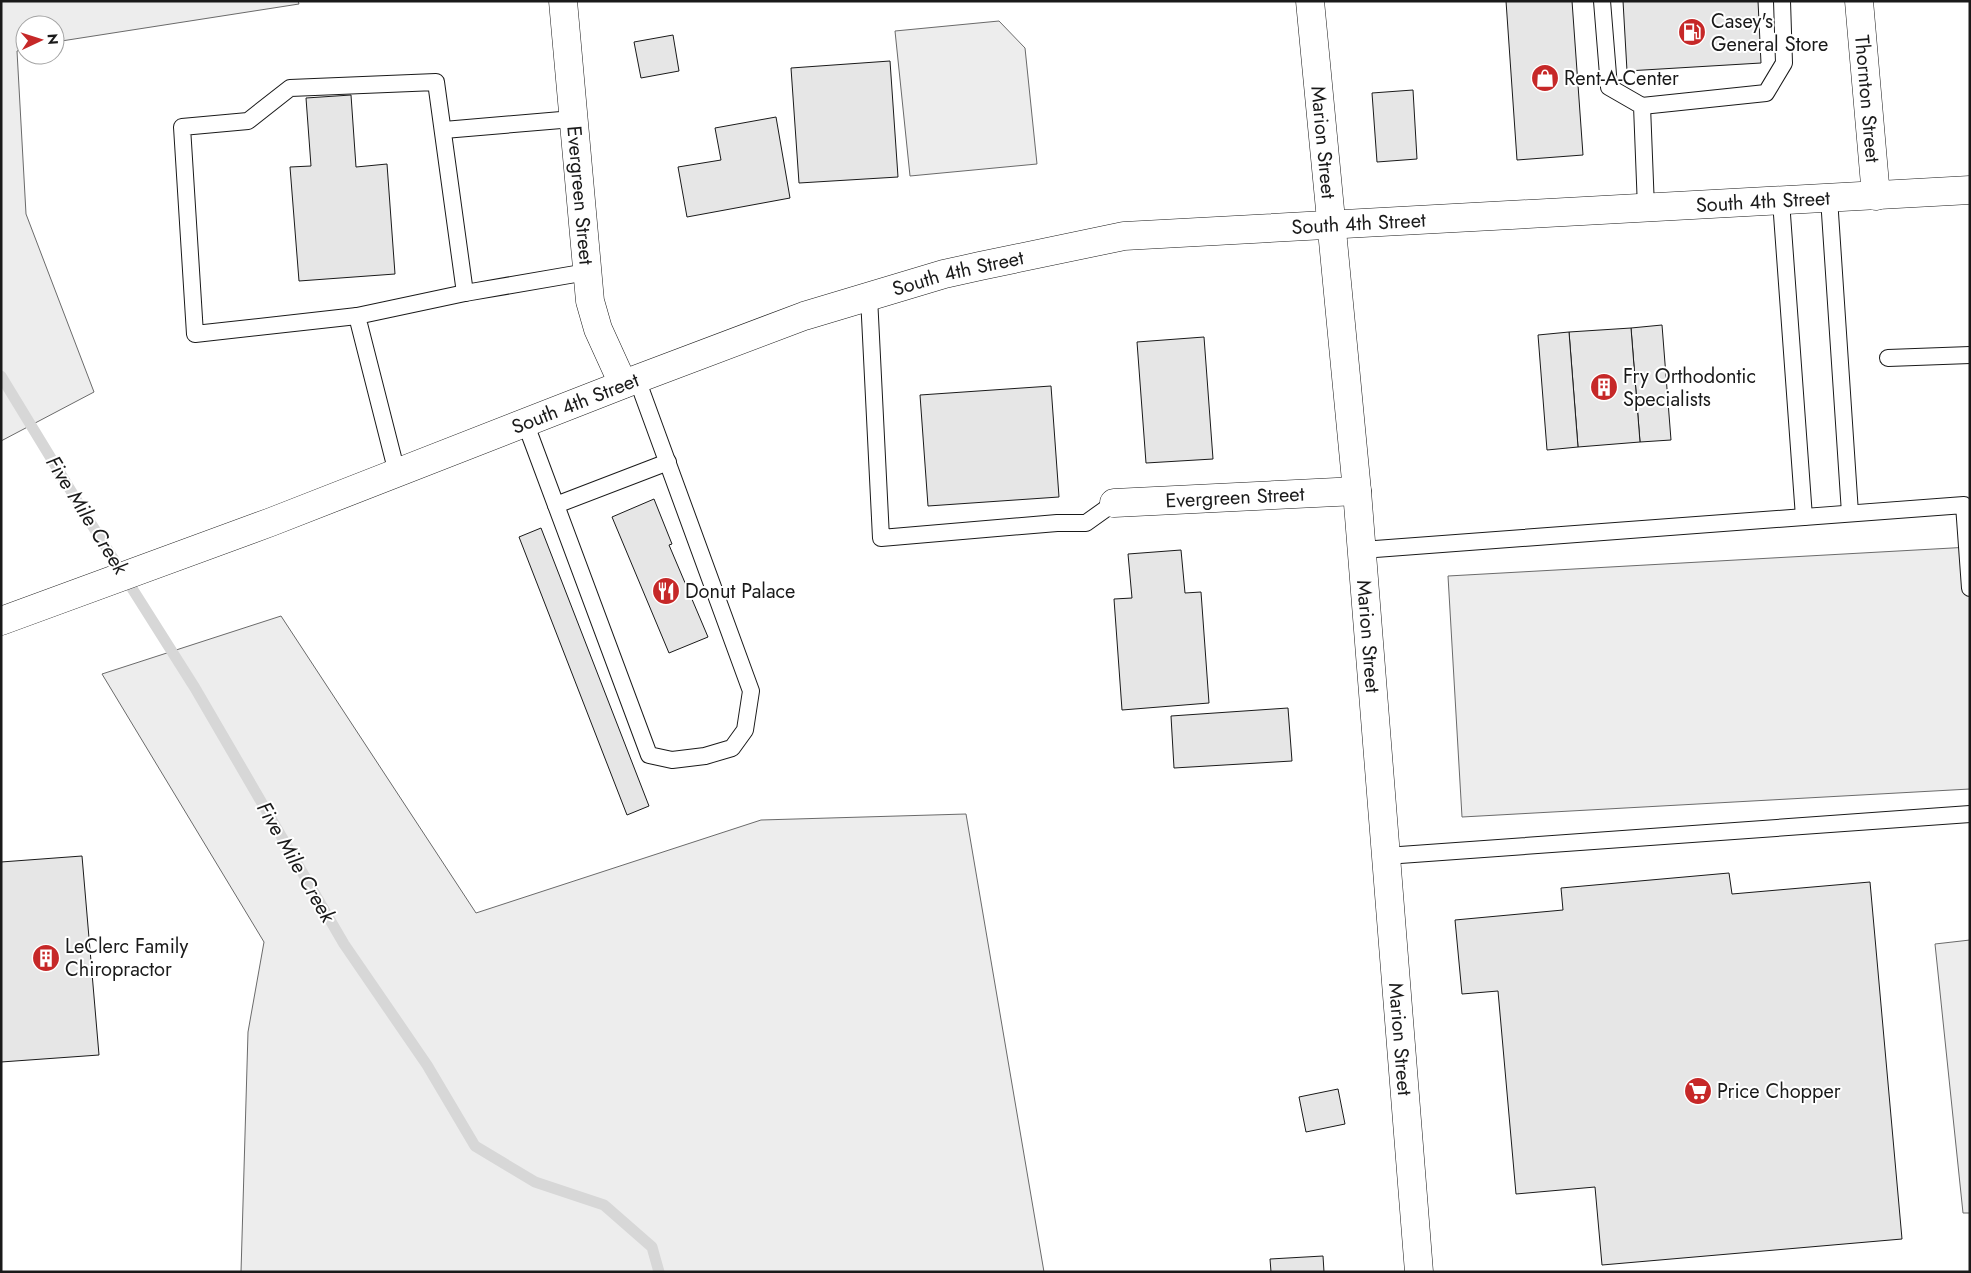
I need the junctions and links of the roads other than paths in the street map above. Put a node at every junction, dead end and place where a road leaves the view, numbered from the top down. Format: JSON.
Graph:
{"nodes":[{"id":1,"x":563,"y":1,"type":"edge"},
{"id":2,"x":1310,"y":1,"type":"edge"},
{"id":3,"x":1602,"y":1,"type":"edge"},
{"id":4,"x":1782,"y":1,"type":"edge"},
{"id":5,"x":1859,"y":1,"type":"edge"},
{"id":6,"x":1642,"y":106,"type":"junction"},
{"id":7,"x":573,"y":119,"type":"junction"},
{"id":8,"x":444,"y":130,"type":"junction"},
{"id":9,"x":1970,"y":190,"type":"edge"},
{"id":10,"x":1876,"y":196,"type":"junction"},
{"id":11,"x":1829,"y":198,"type":"junction"},
{"id":12,"x":1781,"y":200,"type":"junction"},
{"id":13,"x":1646,"y":208,"type":"junction"},
{"id":14,"x":1332,"y":224,"type":"junction"},
{"id":15,"x":587,"y":272,"type":"junction"},
{"id":16,"x":465,"y":294,"type":"junction"},
{"id":17,"x":869,"y":297,"type":"junction"},
{"id":18,"x":357,"y":316,"type":"junction"},
{"id":19,"x":1970,"y":355,"type":"edge"},
{"id":20,"x":1888,"y":358,"type":"dead end"},
{"id":21,"x":630,"y":381,"type":"junction"},
{"id":22,"x":525,"y":422,"type":"junction"},
{"id":23,"x":668,"y":462,"type":"junction"},
{"id":24,"x":397,"y":473,"type":"junction"},
{"id":25,"x":1357,"y":491,"type":"junction"},
{"id":26,"x":1967,"y":499,"type":"edge"},
{"id":27,"x":1114,"y":503,"type":"joint"},
{"id":28,"x":556,"y":505,"type":"junction"},
{"id":29,"x":1850,"y":513,"type":"junction"},
{"id":30,"x":1804,"y":517,"type":"junction"},
{"id":31,"x":1362,"y":550,"type":"junction"},
{"id":32,"x":1970,"y":588,"type":"edge"},
{"id":33,"x":1,"y":621,"type":"edge"},
{"id":34,"x":1970,"y":814,"type":"edge"},
{"id":35,"x":1386,"y":856,"type":"junction"},
{"id":36,"x":1419,"y":1272,"type":"edge"}],
"edges":[{"from":1,"to":7,"type":"main road","name":"Evergreen Street"},
{"from":2,"to":14,"type":"main road","name":"Marion Street"},
{"from":3,"to":6,"type":"lane"},
{"from":4,"to":6,"type":"lane"},
{"from":5,"to":10,"type":"main road","name":"Thornton Street"},
{"from":6,"to":13,"type":"lane"},
{"from":7,"to":8,"type":"lane"},
{"from":7,"to":15,"type":"main road","name":"Evergreen Street"},
{"from":8,"to":16,"type":"lane"},
{"from":8,"to":18,"type":"lane"},
{"from":9,"to":10,"type":"main road","name":"South 4th Street"},
{"from":10,"to":11,"type":"main road","name":"South 4th Street"},
{"from":11,"to":12,"type":"main road","name":"South 4th Street"},
{"from":11,"to":29,"type":"lane"},
{"from":12,"to":13,"type":"main road","name":"South 4th Street"},
{"from":12,"to":30,"type":"lane"},
{"from":13,"to":14,"type":"main road","name":"South 4th Street"},
{"from":14,"to":17,"type":"main road","name":"South 4th Street"},
{"from":14,"to":25,"type":"main road","name":"Marion Street"},
{"from":15,"to":16,"type":"lane"},
{"from":15,"to":21,"type":"main road","name":"Evergreen Street"},
{"from":16,"to":18,"type":"lane"},
{"from":17,"to":21,"type":"main road","name":"South 4th Street"},
{"from":17,"to":27,"type":"lane"},
{"from":18,"to":24,"type":"lane"},
{"from":19,"to":20,"type":"lane"},
{"from":21,"to":22,"type":"main road","name":"South 4th Street"},
{"from":21,"to":23,"type":"lane"},
{"from":22,"to":24,"type":"main road","name":"South 4th Street"},
{"from":22,"to":28,"type":"lane"},
{"from":23,"to":28,"type":"lane"},
{"from":23,"to":28,"type":"lane"},
{"from":24,"to":33,"type":"main road","name":"South 4th Street"},
{"from":25,"to":27,"type":"main road","name":"Evergreen Street"},
{"from":25,"to":31,"type":"main road","name":"Marion Street"},
{"from":26,"to":29,"type":"lane"},
{"from":26,"to":32,"type":"lane"},
{"from":29,"to":30,"type":"lane"},
{"from":30,"to":31,"type":"lane"},
{"from":31,"to":35,"type":"main road","name":"Marion Street"},
{"from":34,"to":35,"type":"lane"},
{"from":35,"to":36,"type":"main road","name":"Marion Street"}]}
